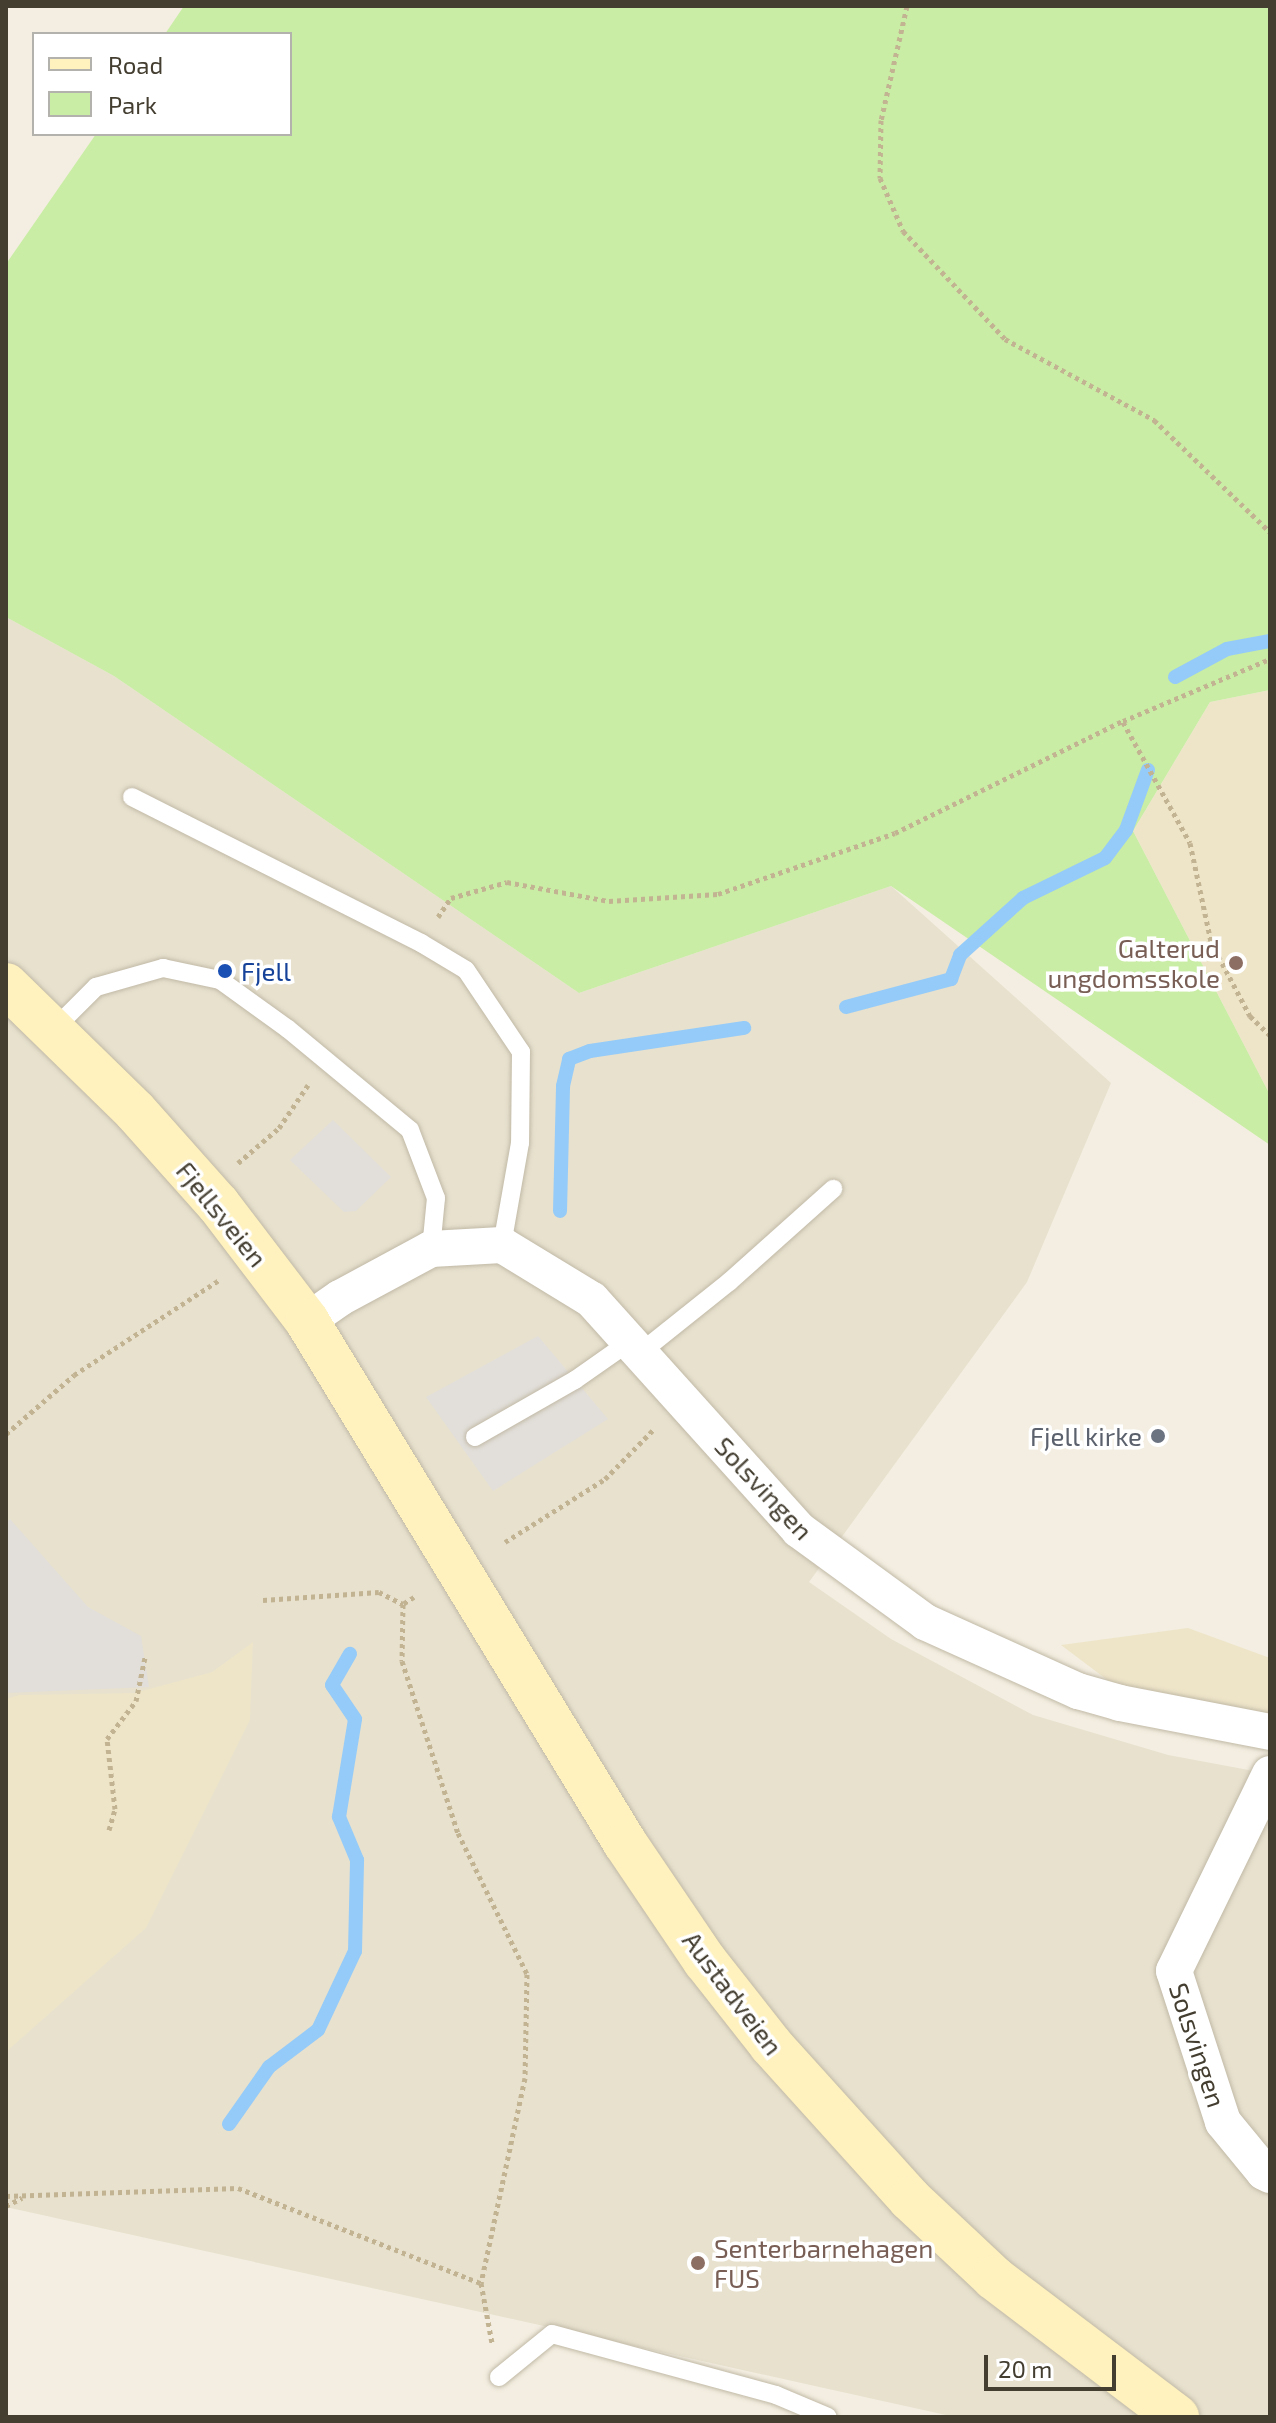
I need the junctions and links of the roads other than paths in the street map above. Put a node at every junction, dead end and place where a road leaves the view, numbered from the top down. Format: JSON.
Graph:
{"nodes":[{"id":1,"x":132,"y":797,"type":"dead end"},
{"id":2,"x":6,"y":985,"type":"edge"},
{"id":3,"x":53,"y":1030,"type":"junction"},
{"id":4,"x":833,"y":1189,"type":"dead end"},
{"id":5,"x":502,"y":1245,"type":"junction"},
{"id":6,"x":431,"y":1249,"type":"junction"},
{"id":7,"x":307,"y":1321,"type":"junction"},
{"id":8,"x":635,"y":1347,"type":"junction"},
{"id":9,"x":475,"y":1437,"type":"dead end"},
{"id":10,"x":401,"y":1472,"type":"joint"},
{"id":11,"x":1270,"y":1732,"type":"edge"},
{"id":12,"x":1270,"y":1774,"type":"edge"},
{"id":13,"x":1270,"y":2175,"type":"edge"},
{"id":14,"x":499,"y":2377,"type":"dead end"},
{"id":15,"x":828,"y":2417,"type":"edge"},
{"id":16,"x":1177,"y":2417,"type":"edge"}],
"edges":[{"from":1,"to":5,"type":"lane"},
{"from":2,"to":3,"type":"main road","name":"Fjellsveien"},
{"from":3,"to":6,"type":"lane"},
{"from":3,"to":7,"type":"main road","name":"Fjellsveien"},
{"from":4,"to":8,"type":"lane"},
{"from":5,"to":6,"type":"street"},
{"from":5,"to":8,"type":"street","name":"Solsvingen"},
{"from":6,"to":7,"type":"street"},
{"from":7,"to":10,"type":"main road","name":"Fjellsveien"},
{"from":8,"to":9,"type":"lane"},
{"from":8,"to":11,"type":"street","name":"Solsvingen"},
{"from":10,"to":16,"type":"main road","name":"Austadveien"},
{"from":12,"to":13,"type":"street","name":"Solsvingen"},
{"from":14,"to":15,"type":"lane"}]}
